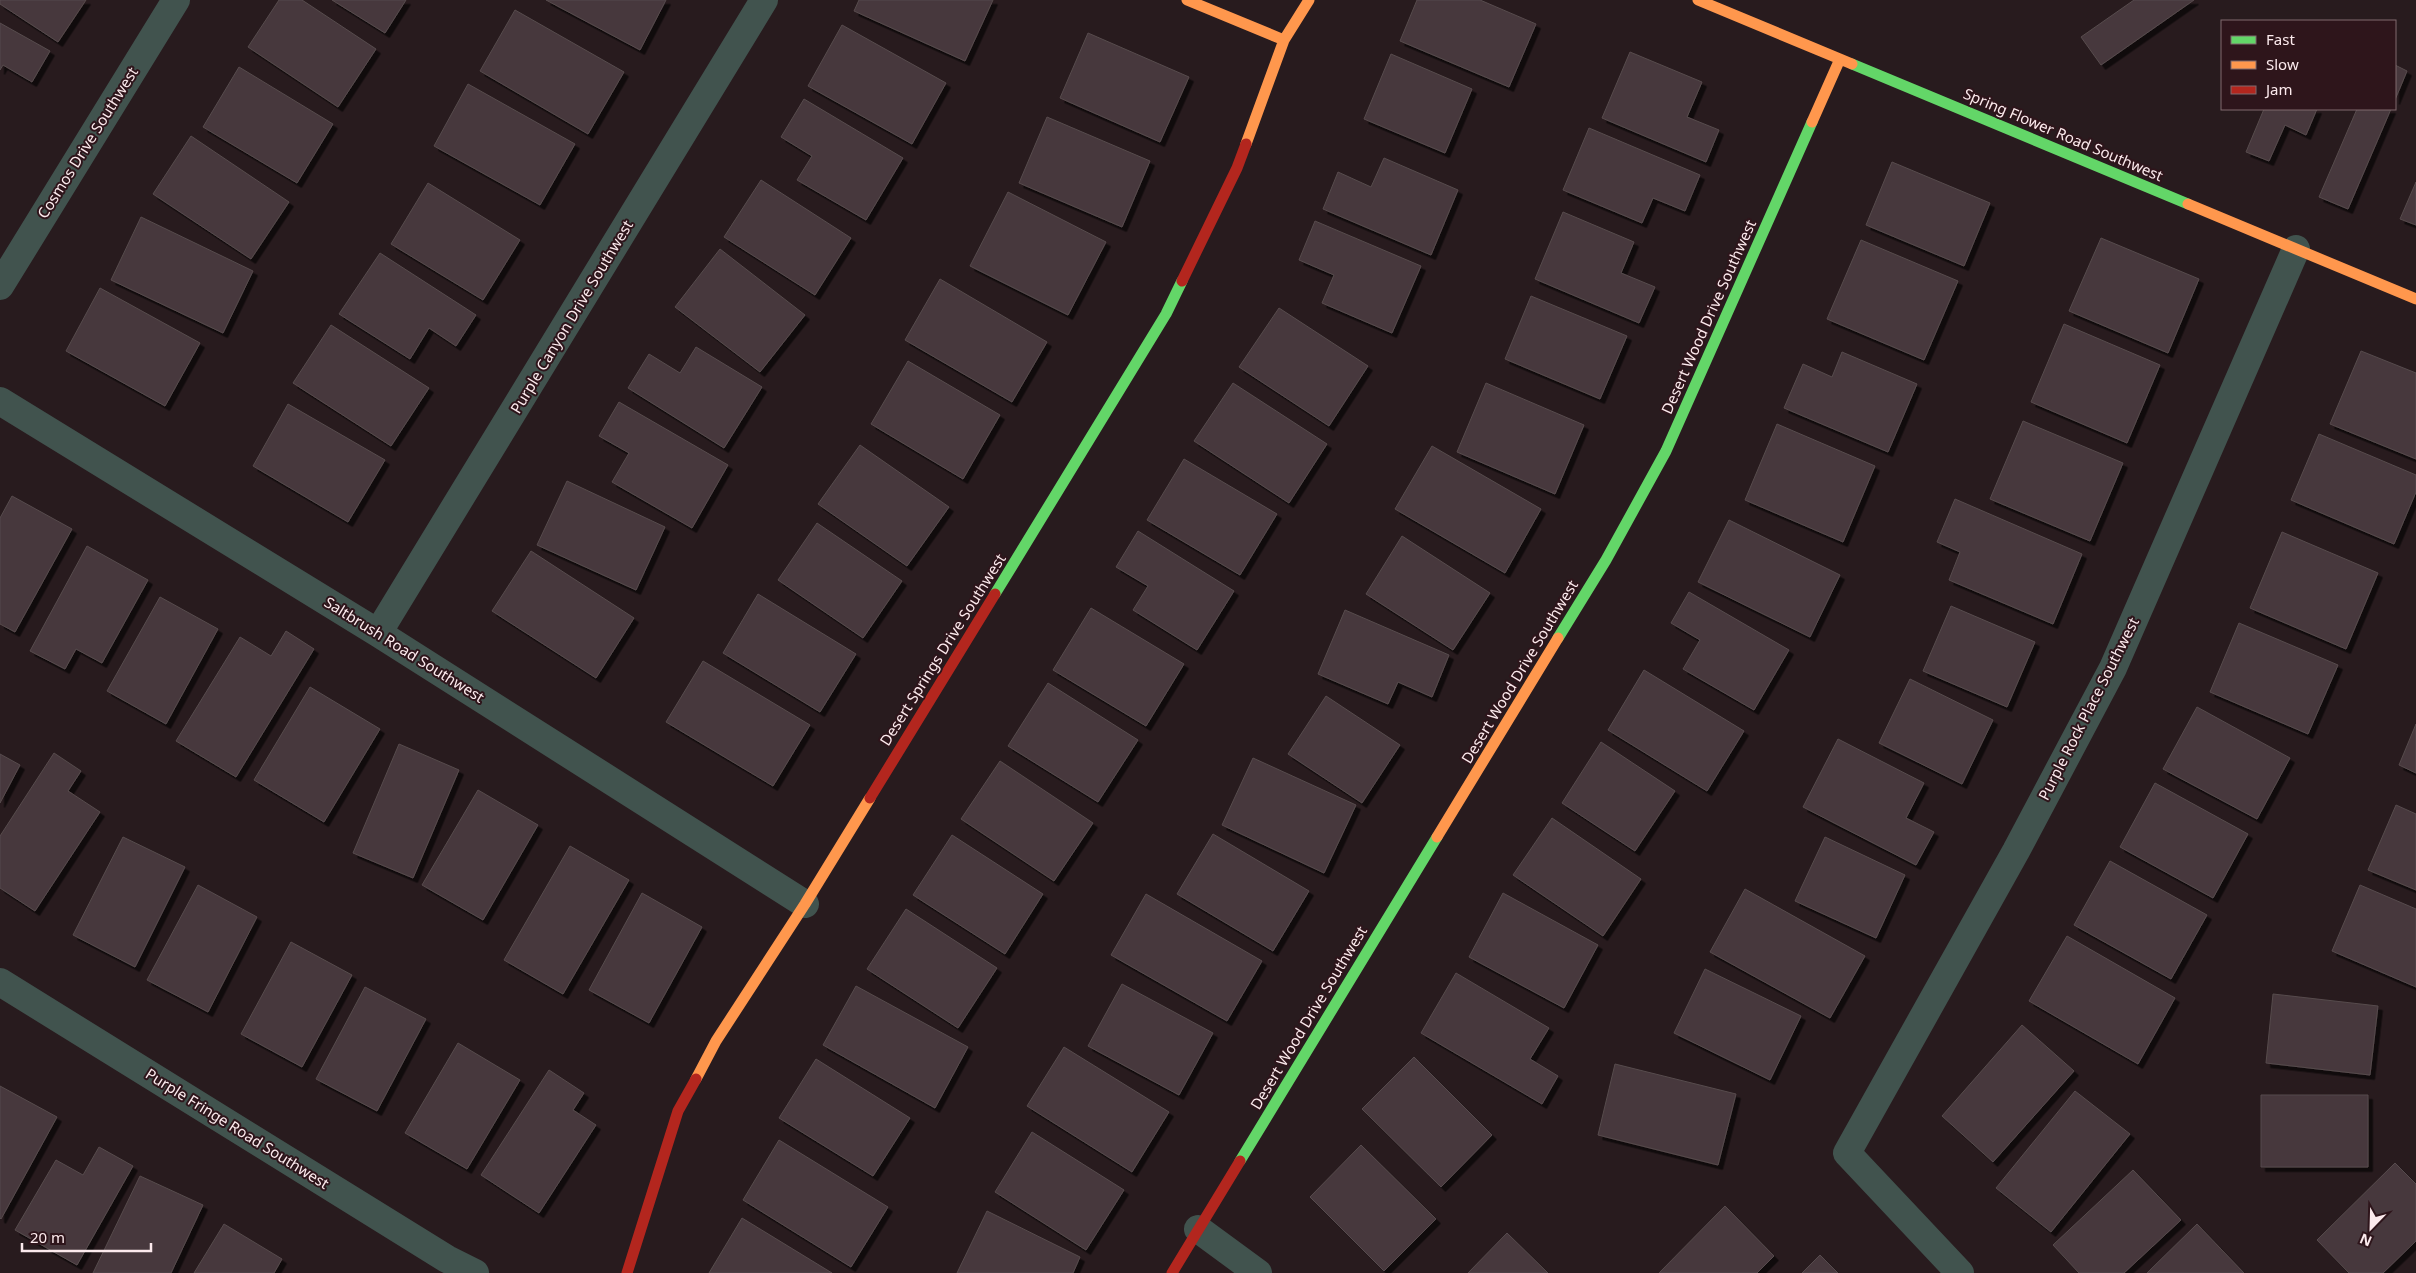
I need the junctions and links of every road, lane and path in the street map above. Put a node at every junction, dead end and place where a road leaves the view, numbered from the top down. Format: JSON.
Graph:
{"nodes":[{"id":1,"x":176,"y":0,"type":"edge"},
{"id":2,"x":764,"y":0,"type":"edge"},
{"id":3,"x":1187,"y":0,"type":"edge"},
{"id":4,"x":1309,"y":0,"type":"edge"},
{"id":5,"x":1698,"y":0,"type":"edge"},
{"id":6,"x":1284,"y":40,"type":"junction"},
{"id":7,"x":1840,"y":59,"type":"junction"},
{"id":8,"x":2296,"y":249,"type":"junction"},
{"id":9,"x":0,"y":286,"type":"edge"},
{"id":10,"x":2416,"y":299,"type":"edge"},
{"id":11,"x":0,"y":401,"type":"edge"},
{"id":12,"x":378,"y":633,"type":"junction"},
{"id":13,"x":805,"y":904,"type":"junction"},
{"id":14,"x":0,"y":982,"type":"edge"},
{"id":15,"x":1198,"y":1228,"type":"junction"},
{"id":16,"x":475,"y":1273,"type":"edge"},
{"id":17,"x":627,"y":1273,"type":"edge"},
{"id":18,"x":1172,"y":1273,"type":"edge"},
{"id":19,"x":1258,"y":1273,"type":"edge"},
{"id":20,"x":1960,"y":1273,"type":"edge"}],
"edges":[{"from":1,"to":9,"type":"street","name":"Cosmos Drive Southwest"},
{"from":2,"to":12,"type":"street","name":"Purple Canyon Drive Southwest"},
{"from":3,"to":6,"type":"street"},
{"from":4,"to":6,"type":"street"},
{"from":5,"to":7,"type":"street","name":"Spring Flower Road Southwest"},
{"from":6,"to":13,"type":"street","name":"Desert Springs Drive Southwest"},
{"from":7,"to":8,"type":"street","name":"Spring Flower Road Southwest"},
{"from":7,"to":15,"type":"street","name":"Desert Wood Drive Southwest"},
{"from":8,"to":10,"type":"street","name":"Spring Flower Road Southwest"},
{"from":8,"to":20,"type":"street","name":"Purple Rock Place Southwest"},
{"from":11,"to":12,"type":"street","name":"Saltbrush Road Southwest"},
{"from":12,"to":13,"type":"street","name":"Saltbrush Road Southwest"},
{"from":13,"to":17,"type":"street","name":"Desert Springs Drive Southwest"},
{"from":14,"to":16,"type":"street","name":"Purple Fringe Road Southwest"},
{"from":15,"to":18,"type":"street","name":"Desert Wood Drive Southwest"},
{"from":15,"to":19,"type":"street"}]}
